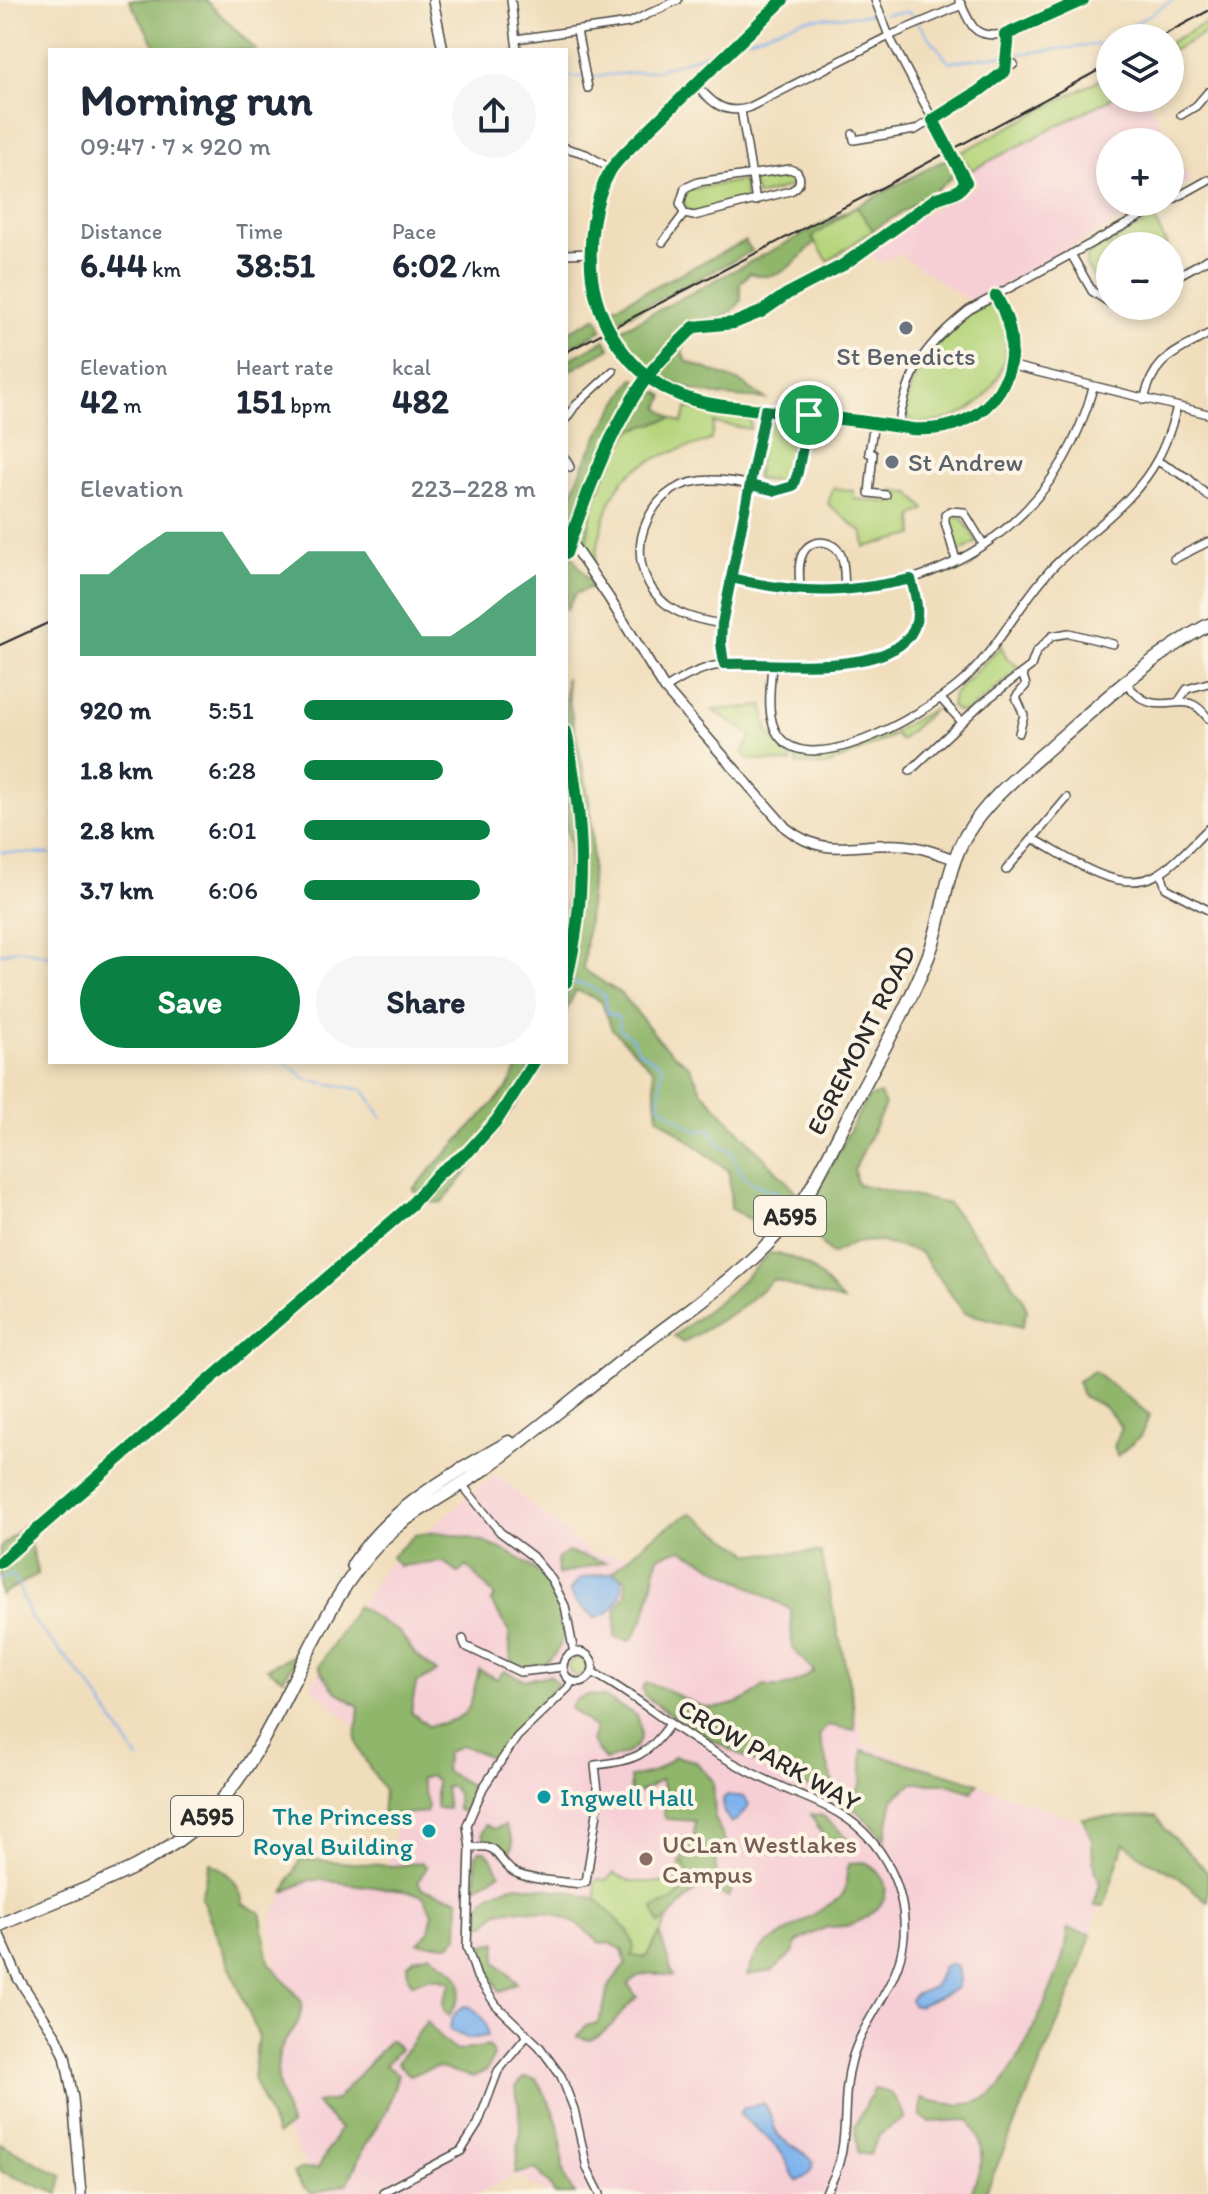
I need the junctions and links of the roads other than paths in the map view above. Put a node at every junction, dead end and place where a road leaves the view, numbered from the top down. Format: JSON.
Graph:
{"nodes":[{"id":1,"x":433,"y":0,"type":"edge"},
{"id":2,"x":511,"y":0,"type":"edge"},
{"id":3,"x":678,"y":0,"type":"edge"},
{"id":4,"x":783,"y":0,"type":"edge"},
{"id":5,"x":875,"y":0,"type":"edge"},
{"id":6,"x":1083,"y":0,"type":"edge"},
{"id":7,"x":960,"y":3,"type":"edge"},
{"id":8,"x":577,"y":31,"type":"junction"},
{"id":9,"x":889,"y":36,"type":"junction"},
{"id":10,"x":516,"y":39,"type":"junction"},
{"id":11,"x":443,"y":48,"type":"edge"},
{"id":12,"x":517,"y":48,"type":"edge"},
{"id":13,"x":1014,"y":64,"type":"dead end"},
{"id":14,"x":694,"y":83,"type":"junction"},
{"id":15,"x":588,"y":88,"type":"dead end"},
{"id":16,"x":1208,"y":92,"type":"edge"},
{"id":17,"x":741,"y":110,"type":"junction"},
{"id":18,"x":1181,"y":115,"type":"dead end"},
{"id":19,"x":933,"y":120,"type":"junction"},
{"id":20,"x":854,"y":140,"type":"dead end"},
{"id":21,"x":568,"y":149,"type":"edge"},
{"id":22,"x":611,"y":169,"type":"junction"},
{"id":23,"x":750,"y":175,"type":"junction"},
{"id":24,"x":1208,"y":180,"type":"edge"},
{"id":25,"x":1184,"y":193,"type":"edge"},
{"id":26,"x":756,"y":201,"type":"junction"},
{"id":27,"x":684,"y":214,"type":"junction"},
{"id":28,"x":1141,"y":216,"type":"edge"},
{"id":29,"x":663,"y":242,"type":"dead end"},
{"id":30,"x":591,"y":253,"type":"junction"},
{"id":31,"x":568,"y":254,"type":"edge"},
{"id":32,"x":1071,"y":254,"type":"junction"},
{"id":33,"x":1208,"y":259,"type":"edge"},
{"id":34,"x":1184,"y":272,"type":"edge"},
{"id":35,"x":1096,"y":294,"type":"edge"},
{"id":36,"x":996,"y":296,"type":"junction"},
{"id":37,"x":1208,"y":334,"type":"edge"},
{"id":38,"x":1009,"y":365,"type":"junction"},
{"id":39,"x":613,"y":371,"type":"dead end"},
{"id":40,"x":1093,"y":388,"type":"junction"},
{"id":41,"x":1144,"y":400,"type":"junction"},
{"id":42,"x":1177,"y":407,"type":"junction"},
{"id":43,"x":765,"y":410,"type":"junction"},
{"id":44,"x":1208,"y":414,"type":"edge"},
{"id":45,"x":809,"y":415,"type":"junction"},
{"id":46,"x":568,"y":416,"type":"edge"},
{"id":47,"x":874,"y":423,"type":"junction"},
{"id":48,"x":898,"y":426,"type":"junction"},
{"id":49,"x":1157,"y":461,"type":"junction"},
{"id":50,"x":568,"y":463,"type":"edge"},
{"id":51,"x":570,"y":467,"type":"dead end"},
{"id":52,"x":750,"y":485,"type":"junction"},
{"id":53,"x":886,"y":495,"type":"dead end"},
{"id":54,"x":1208,"y":496,"type":"edge"},
{"id":55,"x":568,"y":538,"type":"edge"},
{"id":56,"x":1208,"y":542,"type":"edge"},
{"id":57,"x":984,"y":545,"type":"junction"},
{"id":58,"x":1174,"y":559,"type":"dead end"},
{"id":59,"x":956,"y":560,"type":"junction"},
{"id":60,"x":731,"y":578,"type":"junction"},
{"id":61,"x":911,"y":579,"type":"junction"},
{"id":62,"x":845,"y":590,"type":"junction"},
{"id":63,"x":800,"y":591,"type":"junction"},
{"id":64,"x":722,"y":624,"type":"junction"},
{"id":65,"x":1208,"y":625,"type":"edge"},
{"id":66,"x":1113,"y":644,"type":"dead end"},
{"id":67,"x":772,"y":663,"type":"junction"},
{"id":68,"x":724,"y":664,"type":"junction"},
{"id":69,"x":1022,"y":673,"type":"junction"},
{"id":70,"x":1126,"y":683,"type":"junction"},
{"id":71,"x":1208,"y":683,"type":"edge"},
{"id":72,"x":665,"y":689,"type":"junction"},
{"id":73,"x":941,"y":699,"type":"junction"},
{"id":74,"x":1179,"y":701,"type":"junction"},
{"id":75,"x":1208,"y":718,"type":"edge"},
{"id":76,"x":961,"y":721,"type":"junction"},
{"id":77,"x":1019,"y":733,"type":"dead end"},
{"id":78,"x":910,"y":771,"type":"dead end"},
{"id":79,"x":1067,"y":798,"type":"dead end"},
{"id":80,"x":1208,"y":829,"type":"edge"},
{"id":81,"x":1034,"y":839,"type":"junction"},
{"id":82,"x":954,"y":859,"type":"junction"},
{"id":83,"x":1006,"y":870,"type":"dead end"},
{"id":84,"x":1161,"y":873,"type":"junction"},
{"id":85,"x":1208,"y":910,"type":"edge"},
{"id":86,"x":457,"y":1480,"type":"junction"},
{"id":87,"x":463,"y":1639,"type":"dead end"},
{"id":88,"x":574,"y":1653,"type":"junction"},
{"id":89,"x":563,"y":1667,"type":"junction"},
{"id":90,"x":592,"y":1672,"type":"junction"},
{"id":91,"x":572,"y":1681,"type":"junction"},
{"id":92,"x":670,"y":1724,"type":"junction"},
{"id":93,"x":470,"y":1848,"type":"junction"},
{"id":94,"x":0,"y":1925,"type":"edge"},
{"id":95,"x":0,"y":1937,"type":"edge"},
{"id":96,"x":527,"y":2036,"type":"junction"},
{"id":97,"x":80,"y":2190,"type":"edge"},
{"id":98,"x":383,"y":2192,"type":"edge"},
{"id":99,"x":600,"y":2194,"type":"edge"},
{"id":100,"x":825,"y":2194,"type":"edge"}],
"edges":[{"from":1,"to":11,"type":"street"},
{"from":2,"to":10,"type":"street"},
{"from":3,"to":8,"type":"street"},
{"from":4,"to":14,"type":"street"},
{"from":5,"to":9,"type":"street"},
{"from":6,"to":7,"type":"street"},
{"from":7,"to":9,"type":"street"},
{"from":8,"to":10,"type":"street"},
{"from":8,"to":15,"type":"street"},
{"from":9,"to":17,"type":"street"},
{"from":9,"to":19,"type":"street"},
{"from":10,"to":12,"type":"street"},
{"from":13,"to":19,"type":"street"},
{"from":14,"to":17,"type":"street"},
{"from":14,"to":22,"type":"street"},
{"from":16,"to":18,"type":"street"},
{"from":17,"to":23,"type":"street"},
{"from":19,"to":20,"type":"street"},
{"from":21,"to":22,"type":"street"},
{"from":22,"to":30,"type":"street"},
{"from":23,"to":26,"type":"street"},
{"from":23,"to":26,"type":"street"},
{"from":23,"to":27,"type":"street"},
{"from":24,"to":25,"type":"street"},
{"from":26,"to":27,"type":"street"},
{"from":27,"to":29,"type":"street"},
{"from":28,"to":32,"type":"street"},
{"from":30,"to":31,"type":"street"},
{"from":30,"to":43,"type":"street","bridge":true},
{"from":32,"to":35,"type":"street"},
{"from":32,"to":36,"type":"street"},
{"from":33,"to":34,"type":"street"},
{"from":36,"to":38,"type":"street"},
{"from":36,"to":48,"type":"street"},
{"from":37,"to":41,"type":"street"},
{"from":38,"to":40,"type":"street"},
{"from":38,"to":48,"type":"street"},
{"from":39,"to":46,"type":"street"},
{"from":40,"to":41,"type":"street"},
{"from":40,"to":57,"type":"street"},
{"from":41,"to":42,"type":"street"},
{"from":42,"to":44,"type":"street"},
{"from":42,"to":49,"type":"street"},
{"from":43,"to":45,"type":"street"},
{"from":43,"to":52,"type":"street"},
{"from":45,"to":47,"type":"street"},
{"from":45,"to":52,"type":"street"},
{"from":47,"to":48,"type":"street"},
{"from":47,"to":53,"type":"street"},
{"from":49,"to":54,"type":"street"},
{"from":49,"to":73,"type":"street"},
{"from":50,"to":51,"type":"street"},
{"from":52,"to":60,"type":"street"},
{"from":52,"to":64,"type":"street"},
{"from":55,"to":72,"type":"street"},
{"from":56,"to":58,"type":"street"},
{"from":57,"to":59,"type":"street"},
{"from":57,"to":59,"type":"street"},
{"from":59,"to":61,"type":"street"},
{"from":60,"to":63,"type":"street"},
{"from":60,"to":64,"type":"street"},
{"from":61,"to":62,"type":"street"},
{"from":61,"to":67,"type":"street"},
{"from":62,"to":63,"type":"street"},
{"from":62,"to":63,"type":"street"},
{"from":64,"to":68,"type":"street"},
{"from":65,"to":70,"type":"highway","name":"EGREMONT ROAD","number":"A595"},
{"from":66,"to":69,"type":"street"},
{"from":67,"to":68,"type":"street"},
{"from":67,"to":73,"type":"street"},
{"from":68,"to":72,"type":"street"},
{"from":69,"to":76,"type":"street"},
{"from":69,"to":77,"type":"street"},
{"from":70,"to":74,"type":"street"},
{"from":70,"to":82,"type":"highway","name":"EGREMONT ROAD","number":"A595"},
{"from":71,"to":74,"type":"street"},
{"from":72,"to":82,"type":"street"},
{"from":73,"to":76,"type":"street"},
{"from":74,"to":75,"type":"street"},
{"from":76,"to":78,"type":"street"},
{"from":79,"to":81,"type":"street"},
{"from":80,"to":84,"type":"street"},
{"from":81,"to":83,"type":"street"},
{"from":81,"to":84,"type":"street"},
{"from":82,"to":86,"type":"highway","name":"EGREMONT ROAD","number":"A595"},
{"from":84,"to":85,"type":"street"},
{"from":86,"to":88,"type":"street"},
{"from":86,"to":94,"type":"highway","name":"EGREMONT ROAD","number":"A595"},
{"from":87,"to":89,"type":"street"},
{"from":88,"to":89,"type":"street"},
{"from":88,"to":90,"type":"street"},
{"from":89,"to":91,"type":"street"},
{"from":90,"to":91,"type":"street"},
{"from":90,"to":92,"type":"street","name":"CROW PARK WAY"},
{"from":91,"to":93,"type":"street"},
{"from":92,"to":93,"type":"street"},
{"from":92,"to":100,"type":"street","name":"CROW PARK WAY"},
{"from":93,"to":96,"type":"street"},
{"from":95,"to":97,"type":"street"},
{"from":96,"to":98,"type":"street"},
{"from":96,"to":99,"type":"street"}]}
